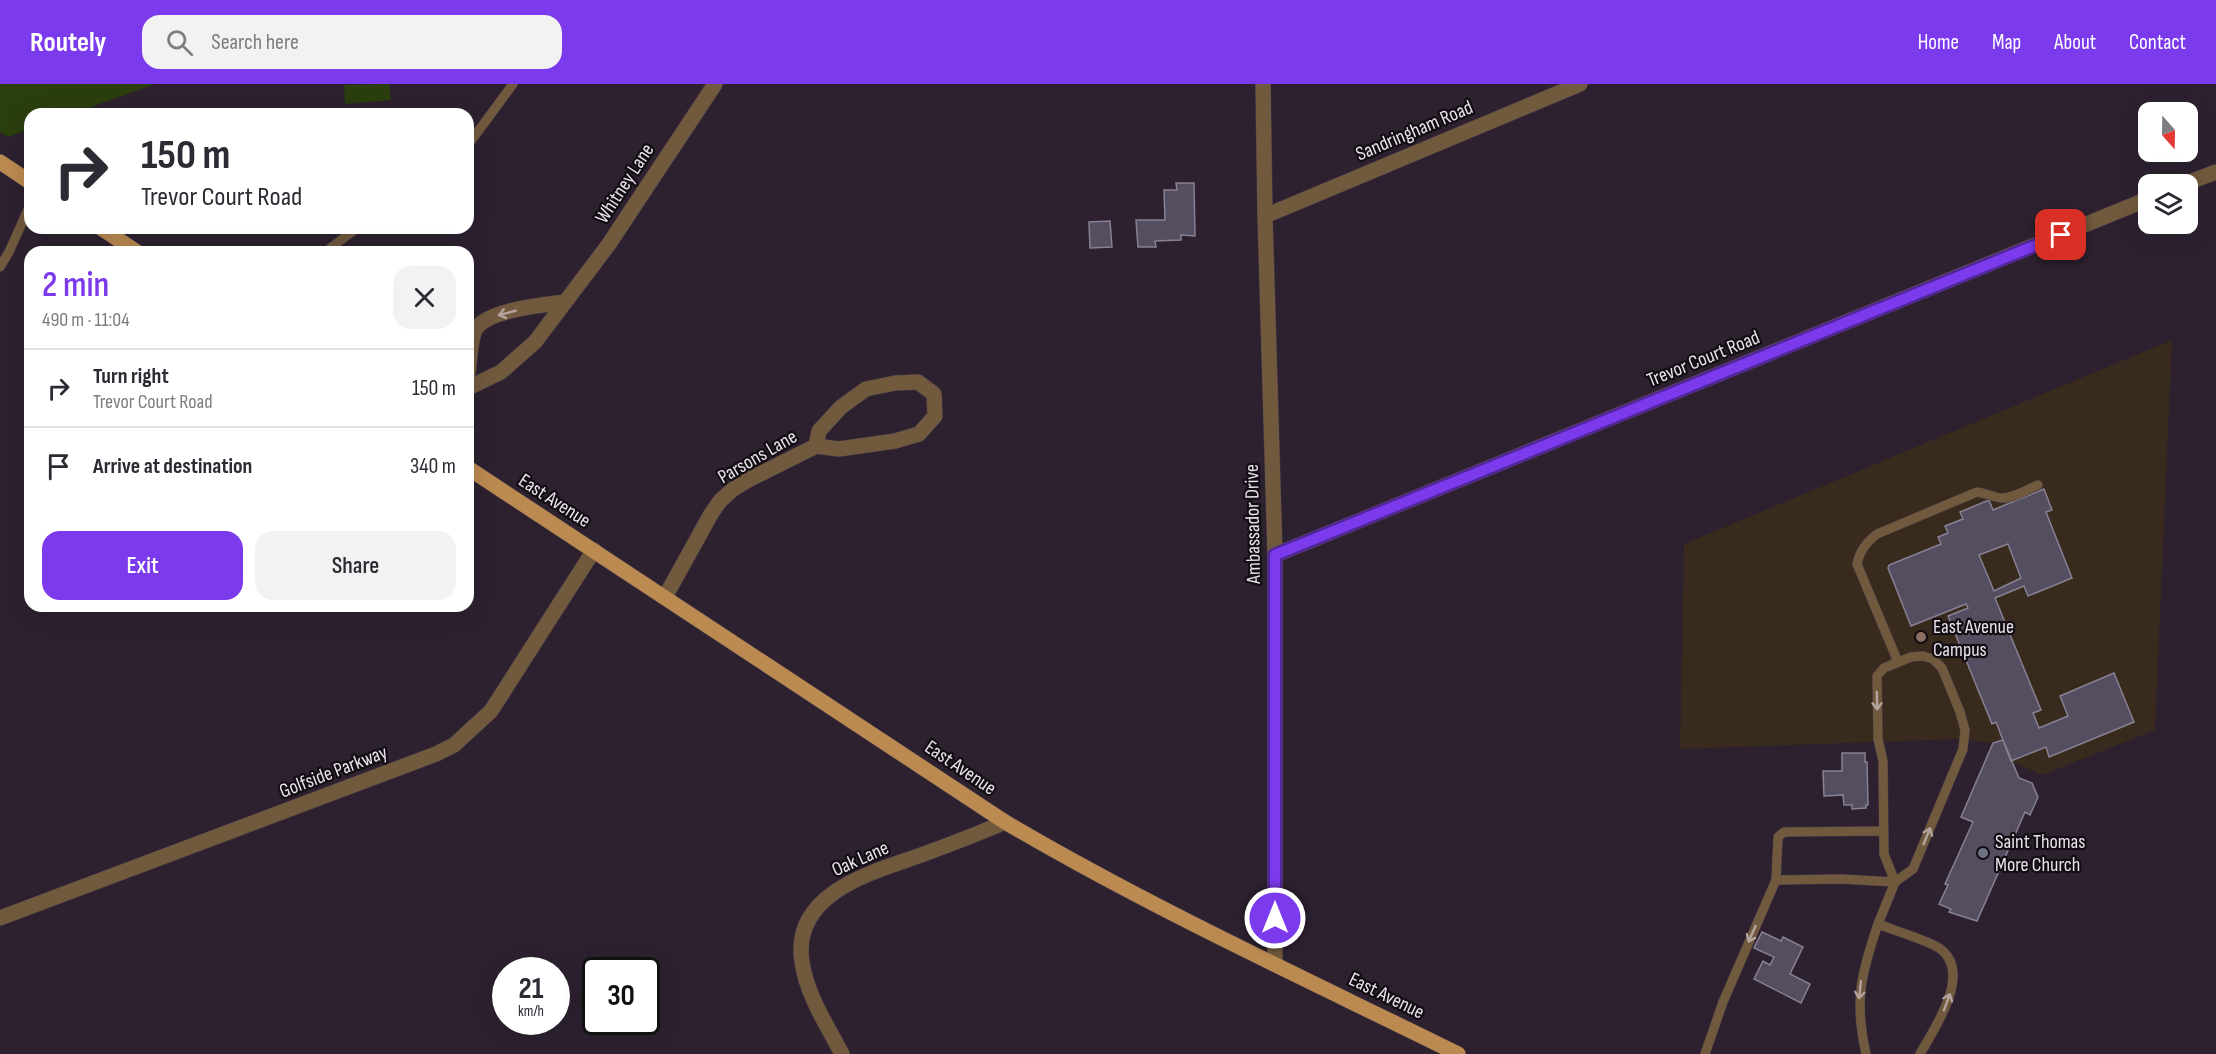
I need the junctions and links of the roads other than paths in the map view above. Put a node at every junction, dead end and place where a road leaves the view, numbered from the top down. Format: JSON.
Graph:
{"nodes":[{"id":1,"x":513,"y":84,"type":"edge"},
{"id":2,"x":715,"y":84,"type":"edge"},
{"id":3,"x":1263,"y":84,"type":"edge"},
{"id":4,"x":1580,"y":84,"type":"edge"},
{"id":5,"x":474,"y":137,"type":"edge"},
{"id":6,"x":0,"y":162,"type":"edge"},
{"id":7,"x":2216,"y":172,"type":"edge"},
{"id":8,"x":24,"y":178,"type":"edge"},
{"id":9,"x":2198,"y":179,"type":"edge"},
{"id":10,"x":2138,"y":203,"type":"edge"},
{"id":11,"x":1265,"y":216,"type":"junction"},
{"id":12,"x":24,"y":218,"type":"edge"},
{"id":13,"x":110,"y":234,"type":"edge"},
{"id":14,"x":349,"y":234,"type":"edge"},
{"id":15,"x":128,"y":246,"type":"edge"},
{"id":16,"x":333,"y":246,"type":"edge"},
{"id":17,"x":0,"y":267,"type":"edge"},
{"id":18,"x":564,"y":302,"type":"junction"},
{"id":19,"x":474,"y":333,"type":"edge"},
{"id":20,"x":474,"y":385,"type":"edge"},
{"id":21,"x":816,"y":446,"type":"junction"},
{"id":22,"x":474,"y":472,"type":"edge"},
{"id":23,"x":2038,"y":485,"type":"dead end"},
{"id":24,"x":594,"y":550,"type":"junction"},
{"id":25,"x":1275,"y":555,"type":"junction"},
{"id":26,"x":665,"y":597,"type":"junction"},
{"id":27,"x":1898,"y":662,"type":"junction"},
{"id":28,"x":1005,"y":822,"type":"junction"},
{"id":29,"x":1884,"y":831,"type":"junction"},
{"id":30,"x":1776,"y":880,"type":"junction"},
{"id":31,"x":1895,"y":882,"type":"junction"},
{"id":32,"x":0,"y":918,"type":"edge"},
{"id":33,"x":1878,"y":924,"type":"junction"},
{"id":34,"x":1275,"y":964,"type":"junction"},
{"id":35,"x":843,"y":1054,"type":"edge"},
{"id":36,"x":1458,"y":1054,"type":"edge"},
{"id":37,"x":1705,"y":1054,"type":"edge"},
{"id":38,"x":1866,"y":1054,"type":"edge"},
{"id":39,"x":1920,"y":1054,"type":"edge"}],
"edges":[{"from":1,"to":5,"type":"lane"},
{"from":2,"to":18,"type":"street","name":"Whitney Lane"},
{"from":3,"to":11,"type":"street","name":"Ambassador Drive"},
{"from":4,"to":11,"type":"street","name":"Sandringham Road"},
{"from":6,"to":8,"type":"main road"},
{"from":7,"to":9,"type":"street"},
{"from":10,"to":25,"type":"street","name":"Trevor Court Road"},
{"from":11,"to":25,"type":"street","name":"Ambassador Drive"},
{"from":12,"to":17,"type":"lane"},
{"from":13,"to":15,"type":"main road"},
{"from":14,"to":16,"type":"lane"},
{"from":18,"to":19,"type":"street","one_way":true},
{"from":18,"to":20,"type":"street","name":"Whitney Lane"},
{"from":21,"to":21,"type":"street","name":"Parsons Lane"},
{"from":21,"to":26,"type":"street","name":"Parsons Lane"},
{"from":22,"to":24,"type":"main road","name":"East Avenue"},
{"from":23,"to":27,"type":"lane"},
{"from":24,"to":26,"type":"main road","name":"East Avenue"},
{"from":24,"to":32,"type":"street","name":"Golfside Parkway"},
{"from":25,"to":34,"type":"street","name":"Ambassador Drive"},
{"from":26,"to":28,"type":"main road","name":"East Avenue"},
{"from":27,"to":29,"type":"lane","one_way":true},
{"from":31,"to":27,"type":"lane","one_way":true},
{"from":28,"to":34,"type":"main road","name":"East Avenue"},
{"from":28,"to":35,"type":"street","name":"Oak Lane"},
{"from":29,"to":30,"type":"lane"},
{"from":29,"to":31,"type":"lane"},
{"from":30,"to":31,"type":"lane"},
{"from":30,"to":37,"type":"lane","one_way":true},
{"from":31,"to":33,"type":"lane"},
{"from":33,"to":38,"type":"lane","one_way":true},
{"from":39,"to":33,"type":"lane","one_way":true},
{"from":34,"to":36,"type":"main road","name":"East Avenue"}]}
